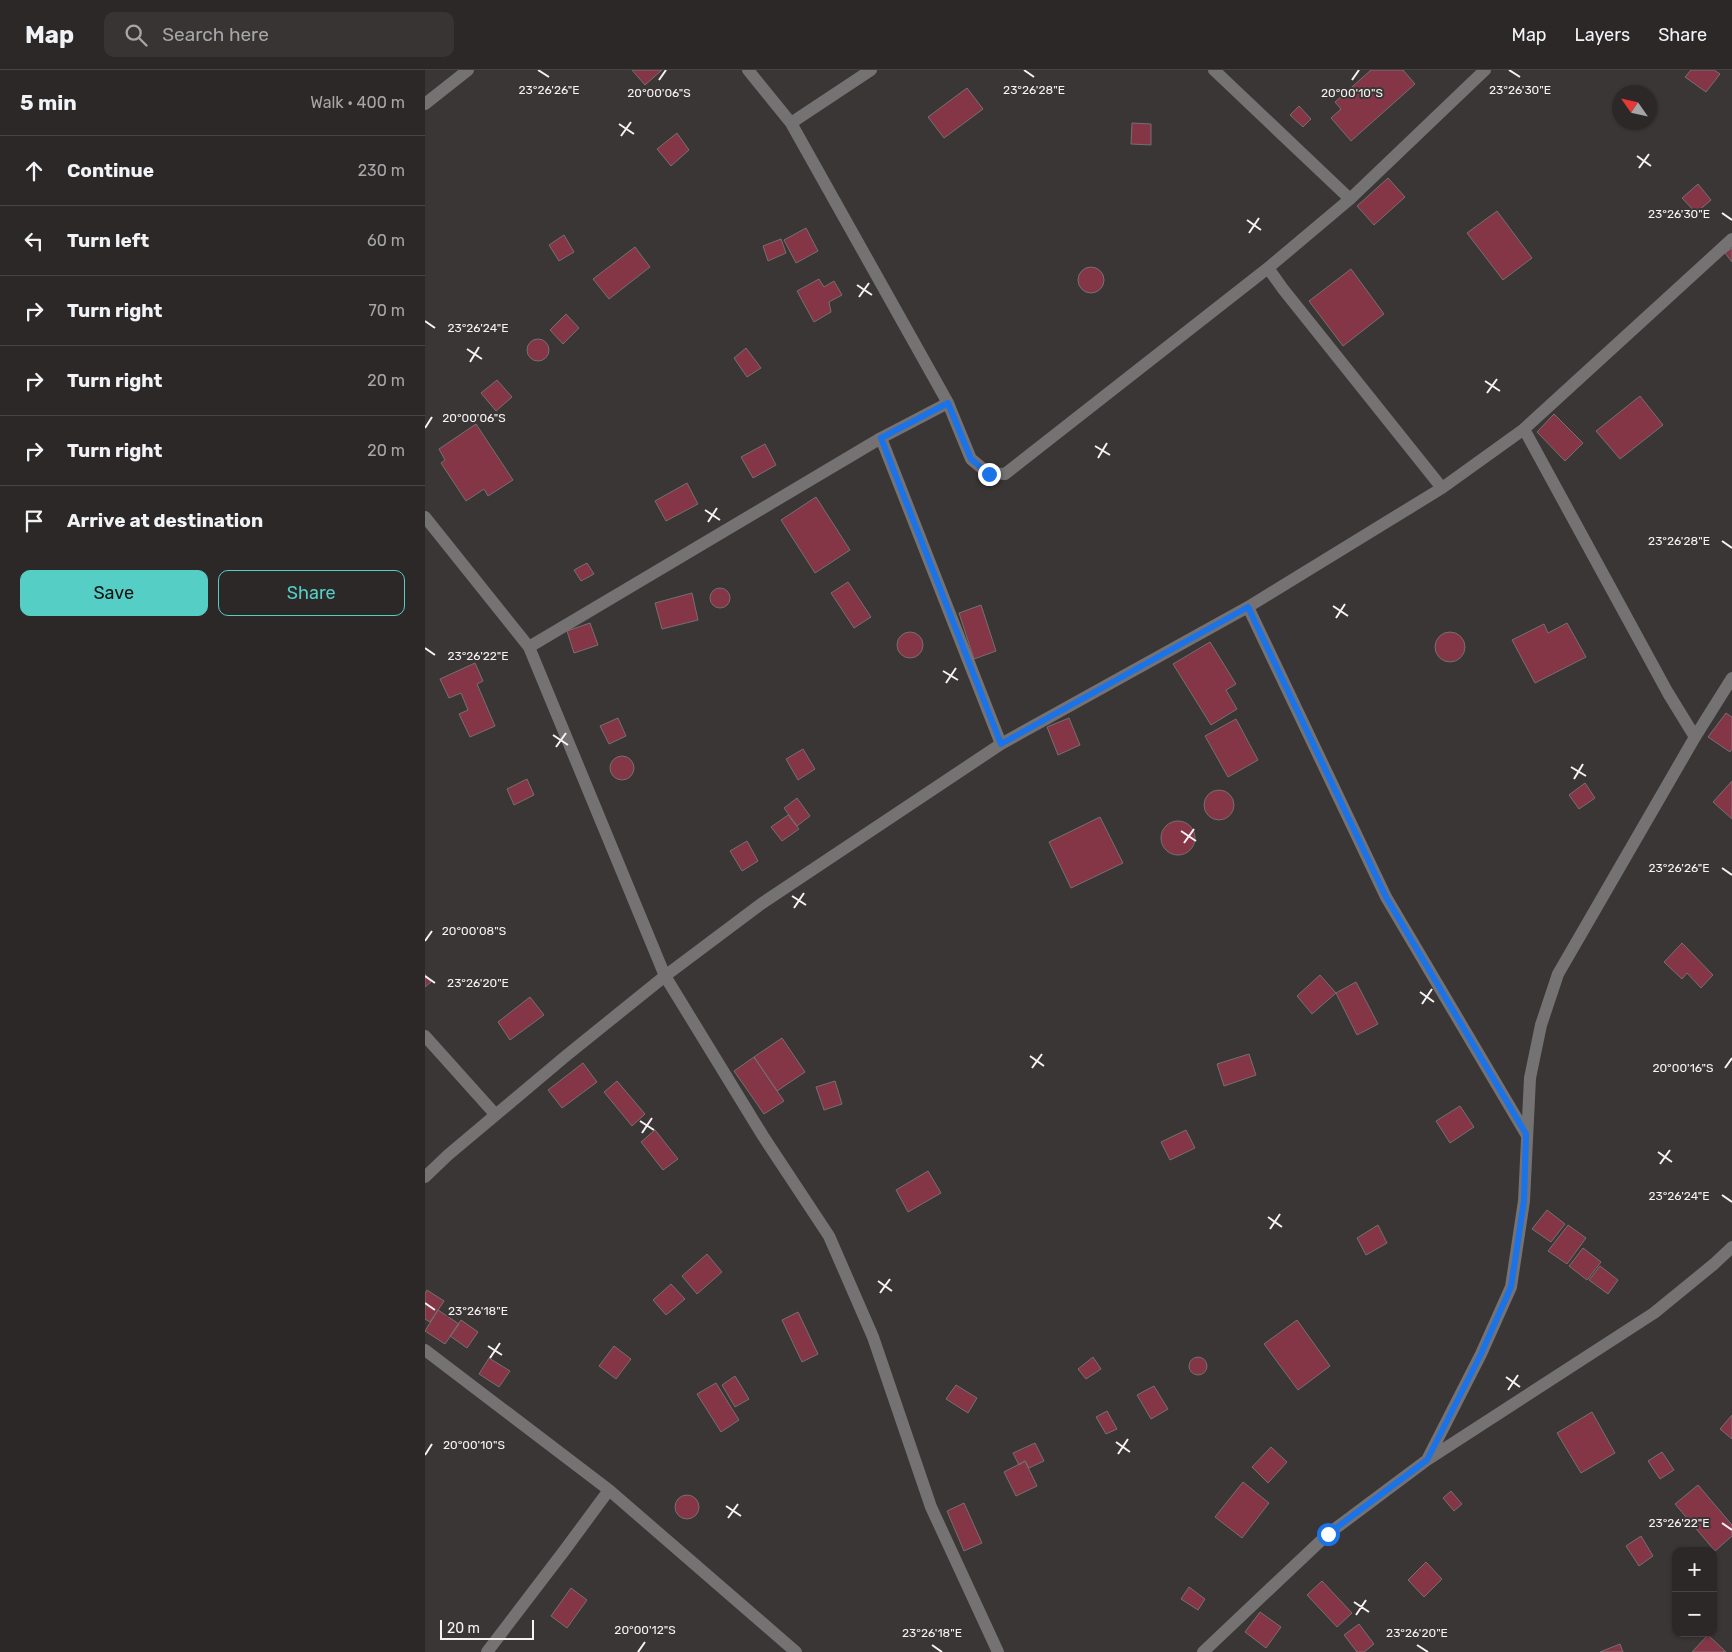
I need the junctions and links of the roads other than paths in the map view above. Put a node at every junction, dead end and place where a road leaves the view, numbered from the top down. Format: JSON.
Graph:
{"nodes":[{"id":1,"x":467,"y":70,"type":"edge"},
{"id":2,"x":748,"y":70,"type":"edge"},
{"id":3,"x":871,"y":70,"type":"edge"},
{"id":4,"x":1214,"y":70,"type":"edge"},
{"id":5,"x":1485,"y":70,"type":"edge"},
{"id":6,"x":425,"y":104,"type":"edge"},
{"id":7,"x":791,"y":122,"type":"junction"},
{"id":8,"x":1350,"y":200,"type":"junction"},
{"id":9,"x":1732,"y":239,"type":"edge"},
{"id":10,"x":1268,"y":268,"type":"junction"},
{"id":11,"x":948,"y":403,"type":"junction"},
{"id":12,"x":1524,"y":429,"type":"junction"},
{"id":13,"x":881,"y":438,"type":"junction"},
{"id":14,"x":1442,"y":488,"type":"junction"},
{"id":15,"x":425,"y":517,"type":"edge"},
{"id":16,"x":1248,"y":607,"type":"junction"},
{"id":17,"x":529,"y":647,"type":"junction"},
{"id":18,"x":1732,"y":678,"type":"edge"},
{"id":19,"x":1695,"y":737,"type":"junction"},
{"id":20,"x":1001,"y":744,"type":"junction"},
{"id":21,"x":665,"y":976,"type":"junction"},
{"id":22,"x":425,"y":1036,"type":"edge"},
{"id":23,"x":495,"y":1114,"type":"junction"},
{"id":24,"x":1526,"y":1134,"type":"junction"},
{"id":25,"x":425,"y":1177,"type":"edge"},
{"id":26,"x":1732,"y":1248,"type":"edge"},
{"id":27,"x":425,"y":1350,"type":"edge"},
{"id":28,"x":1427,"y":1460,"type":"junction"},
{"id":29,"x":609,"y":1490,"type":"junction"},
{"id":30,"x":487,"y":1652,"type":"edge"},
{"id":31,"x":796,"y":1652,"type":"edge"},
{"id":32,"x":998,"y":1652,"type":"edge"},
{"id":33,"x":1203,"y":1652,"type":"edge"}],
"edges":[{"from":1,"to":6,"type":"street"},
{"from":2,"to":7,"type":"street"},
{"from":3,"to":7,"type":"street"},
{"from":4,"to":8,"type":"street"},
{"from":5,"to":8,"type":"street"},
{"from":7,"to":11,"type":"street"},
{"from":8,"to":10,"type":"street"},
{"from":9,"to":12,"type":"street"},
{"from":10,"to":11,"type":"street"},
{"from":10,"to":14,"type":"street"},
{"from":11,"to":13,"type":"street"},
{"from":12,"to":14,"type":"street"},
{"from":12,"to":19,"type":"street"},
{"from":13,"to":17,"type":"street"},
{"from":13,"to":20,"type":"street"},
{"from":14,"to":16,"type":"street"},
{"from":15,"to":17,"type":"street"},
{"from":16,"to":20,"type":"street"},
{"from":16,"to":24,"type":"street"},
{"from":17,"to":21,"type":"street"},
{"from":18,"to":19,"type":"street"},
{"from":19,"to":24,"type":"street"},
{"from":20,"to":21,"type":"street"},
{"from":21,"to":23,"type":"street"},
{"from":21,"to":32,"type":"street"},
{"from":22,"to":23,"type":"street"},
{"from":23,"to":25,"type":"street"},
{"from":24,"to":28,"type":"street"},
{"from":26,"to":28,"type":"street"},
{"from":27,"to":29,"type":"street"},
{"from":28,"to":33,"type":"street"},
{"from":29,"to":30,"type":"street"},
{"from":29,"to":31,"type":"street"}]}
